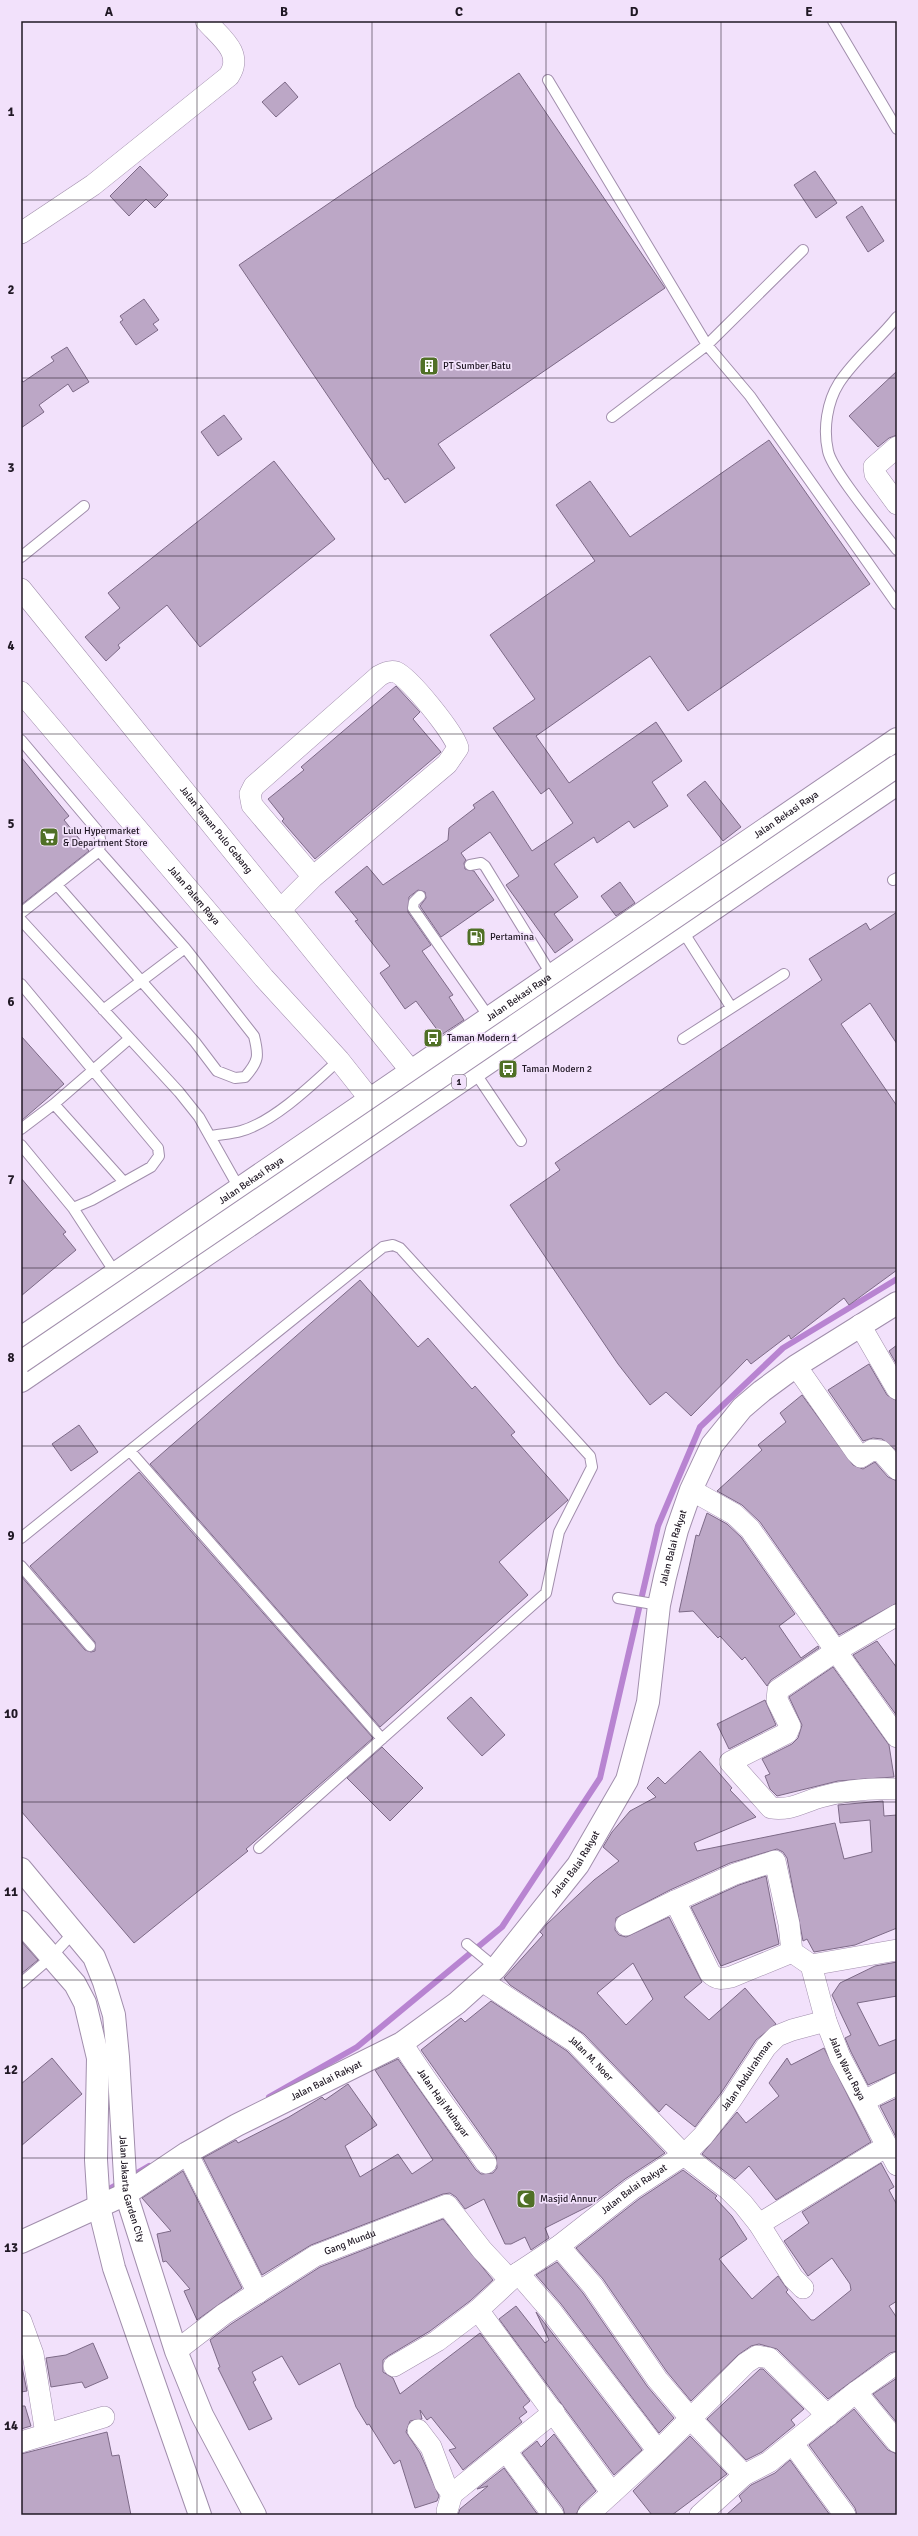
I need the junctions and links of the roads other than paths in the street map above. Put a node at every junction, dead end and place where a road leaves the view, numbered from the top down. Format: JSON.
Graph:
{"nodes":[{"id":1,"x":206,"y":21,"type":"edge"},
{"id":2,"x":833,"y":21,"type":"edge"},
{"id":3,"x":548,"y":80,"type":"dead end"},
{"id":4,"x":897,"y":129,"type":"edge"},
{"id":5,"x":21,"y":233,"type":"edge"},
{"id":6,"x":803,"y":250,"type":"dead end"},
{"id":7,"x":897,"y":317,"type":"edge"},
{"id":8,"x":707,"y":344,"type":"junction"},
{"id":9,"x":612,"y":417,"type":"dead end"},
{"id":10,"x":897,"y":447,"type":"edge"},
{"id":11,"x":897,"y":504,"type":"edge"},
{"id":12,"x":84,"y":506,"type":"dead end"},
{"id":13,"x":897,"y":550,"type":"edge"},
{"id":14,"x":21,"y":558,"type":"edge"},
{"id":15,"x":21,"y":589,"type":"edge"},
{"id":16,"x":897,"y":604,"type":"edge"},
{"id":17,"x":21,"y":692,"type":"edge"},
{"id":18,"x":897,"y":739,"type":"edge"},
{"id":19,"x":21,"y":740,"type":"edge"},
{"id":20,"x":897,"y":766,"type":"edge"},
{"id":21,"x":897,"y":784,"type":"edge"},
{"id":22,"x":99,"y":851,"type":"junction"},
{"id":23,"x":470,"y":865,"type":"dead end"},
{"id":24,"x":313,"y":877,"type":"junction"},
{"id":25,"x":57,"y":885,"type":"junction"},
{"id":26,"x":420,"y":896,"type":"dead end"},
{"id":27,"x":280,"y":910,"type":"junction"},
{"id":28,"x":21,"y":913,"type":"edge"},
{"id":29,"x":21,"y":920,"type":"edge"},
{"id":30,"x":682,"y":930,"type":"junction"},
{"id":31,"x":185,"y":948,"type":"junction"},
{"id":32,"x":551,"y":974,"type":"junction"},
{"id":33,"x":784,"y":974,"type":"dead end"},
{"id":34,"x":143,"y":981,"type":"junction"},
{"id":35,"x":21,"y":984,"type":"edge"},
{"id":36,"x":731,"y":1007,"type":"junction"},
{"id":37,"x":103,"y":1010,"type":"junction"},
{"id":38,"x":489,"y":1017,"type":"junction"},
{"id":39,"x":129,"y":1039,"type":"junction"},
{"id":40,"x":683,"y":1039,"type":"dead end"},
{"id":41,"x":339,"y":1060,"type":"junction"},
{"id":42,"x":95,"y":1070,"type":"junction"},
{"id":43,"x":411,"y":1070,"type":"junction"},
{"id":44,"x":474,"y":1071,"type":"junction"},
{"id":45,"x":369,"y":1098,"type":"junction"},
{"id":46,"x":54,"y":1104,"type":"junction"},
{"id":47,"x":344,"y":1115,"type":"junction"},
{"id":48,"x":21,"y":1129,"type":"edge"},
{"id":49,"x":211,"y":1136,"type":"junction"},
{"id":50,"x":521,"y":1142,"type":"dead end"},
{"id":51,"x":21,"y":1145,"type":"edge"},
{"id":52,"x":365,"y":1145,"type":"junction"},
{"id":53,"x":124,"y":1181,"type":"junction"},
{"id":54,"x":239,"y":1188,"type":"junction"},
{"id":55,"x":73,"y":1208,"type":"junction"},
{"id":56,"x":178,"y":1230,"type":"junction"},
{"id":57,"x":197,"y":1260,"type":"junction"},
{"id":58,"x":116,"y":1274,"type":"junction"},
{"id":59,"x":897,"y":1303,"type":"edge"},
{"id":60,"x":860,"y":1325,"type":"junction"},
{"id":61,"x":21,"y":1338,"type":"edge"},
{"id":62,"x":21,"y":1362,"type":"edge"},
{"id":63,"x":796,"y":1366,"type":"junction"},
{"id":64,"x":21,"y":1381,"type":"edge"},
{"id":65,"x":897,"y":1389,"type":"edge"},
{"id":66,"x":130,"y":1451,"type":"junction"},
{"id":67,"x":897,"y":1469,"type":"edge"},
{"id":68,"x":691,"y":1490,"type":"junction"},
{"id":69,"x":21,"y":1538,"type":"edge"},
{"id":70,"x":21,"y":1566,"type":"edge"},
{"id":71,"x":621,"y":1599,"type":"dead end"},
{"id":72,"x":655,"y":1604,"type":"junction"},
{"id":73,"x":897,"y":1615,"type":"edge"},
{"id":74,"x":90,"y":1646,"type":"dead end"},
{"id":75,"x":836,"y":1651,"type":"junction"},
{"id":76,"x":897,"y":1737,"type":"edge"},
{"id":77,"x":382,"y":1738,"type":"junction"},
{"id":78,"x":897,"y":1789,"type":"edge"},
{"id":79,"x":259,"y":1848,"type":"dead end"},
{"id":80,"x":24,"y":1878,"type":"edge"},
{"id":81,"x":675,"y":1901,"type":"junction"},
{"id":82,"x":21,"y":1922,"type":"edge"},
{"id":83,"x":626,"y":1925,"type":"dead end"},
{"id":84,"x":74,"y":1932,"type":"junction"},
{"id":85,"x":469,"y":1946,"type":"dead end"},
{"id":86,"x":897,"y":1950,"type":"edge"},
{"id":87,"x":792,"y":1952,"type":"junction"},
{"id":88,"x":50,"y":1958,"type":"junction"},
{"id":89,"x":811,"y":1965,"type":"junction"},
{"id":90,"x":488,"y":1970,"type":"junction"},
{"id":91,"x":21,"y":1983,"type":"edge"},
{"id":92,"x":826,"y":2021,"type":"junction"},
{"id":93,"x":402,"y":2043,"type":"junction"},
{"id":94,"x":897,"y":2084,"type":"edge"},
{"id":95,"x":864,"y":2101,"type":"junction"},
{"id":96,"x":96,"y":2130,"type":"junction"},
{"id":97,"x":123,"y":2132,"type":"junction"},
{"id":98,"x":887,"y":2146,"type":"junction"},
{"id":99,"x":187,"y":2153,"type":"junction"},
{"id":100,"x":684,"y":2155,"type":"junction"},
{"id":101,"x":486,"y":2163,"type":"dead end"},
{"id":102,"x":897,"y":2165,"type":"edge"},
{"id":103,"x":126,"y":2188,"type":"junction"},
{"id":104,"x":98,"y":2203,"type":"junction"},
{"id":105,"x":759,"y":2224,"type":"junction"},
{"id":106,"x":21,"y":2242,"type":"edge"},
{"id":107,"x":559,"y":2246,"type":"junction"},
{"id":108,"x":514,"y":2276,"type":"junction"},
{"id":109,"x":803,"y":2288,"type":"dead end"},
{"id":110,"x":258,"y":2293,"type":"junction"},
{"id":111,"x":478,"y":2310,"type":"junction"},
{"id":112,"x":21,"y":2321,"type":"edge"},
{"id":113,"x":176,"y":2351,"type":"junction"},
{"id":114,"x":897,"y":2363,"type":"edge"},
{"id":115,"x":394,"y":2366,"type":"dead end"},
{"id":116,"x":856,"y":2392,"type":"junction"},
{"id":117,"x":554,"y":2412,"type":"junction"},
{"id":118,"x":828,"y":2416,"type":"junction"},
{"id":119,"x":104,"y":2417,"type":"dead end"},
{"id":120,"x":691,"y":2419,"type":"junction"},
{"id":121,"x":418,"y":2430,"type":"dead end"},
{"id":122,"x":46,"y":2434,"type":"junction"},
{"id":123,"x":21,"y":2442,"type":"edge"},
{"id":124,"x":897,"y":2442,"type":"edge"},
{"id":125,"x":793,"y":2444,"type":"junction"},
{"id":126,"x":658,"y":2451,"type":"junction"},
{"id":127,"x":506,"y":2452,"type":"junction"},
{"id":128,"x":744,"y":2475,"type":"junction"},
{"id":129,"x":612,"y":2493,"type":"junction"},
{"id":130,"x":590,"y":2514,"type":"edge"},
{"id":131,"x":200,"y":2515,"type":"edge"},
{"id":132,"x":255,"y":2515,"type":"edge"},
{"id":133,"x":553,"y":2515,"type":"edge"},
{"id":134,"x":700,"y":2515,"type":"edge"},
{"id":135,"x":845,"y":2515,"type":"edge"}],
"edges":[{"from":1,"to":5,"type":"street"},
{"from":2,"to":4,"type":"lane"},
{"from":3,"to":8,"type":"lane"},
{"from":6,"to":8,"type":"lane"},
{"from":7,"to":13,"type":"lane"},
{"from":8,"to":9,"type":"lane"},
{"from":8,"to":16,"type":"lane"},
{"from":10,"to":11,"type":"street"},
{"from":12,"to":14,"type":"lane"},
{"from":15,"to":27,"type":"street","name":"Jalan Taman Pulo Gebang"},
{"from":17,"to":41,"type":"street","name":"Jalan Palem Raya"},
{"from":18,"to":32,"type":"main road","name":"Jalan Bekasi Raya"},
{"from":19,"to":22,"type":"lane"},
{"from":20,"to":62,"type":"main road","bridge":true},
{"from":21,"to":30,"type":"main road","number":"1"},
{"from":22,"to":25,"type":"lane"},
{"from":22,"to":31,"type":"lane"},
{"from":23,"to":32,"type":"lane"},
{"from":24,"to":24,"type":"street"},
{"from":24,"to":27,"type":"street"},
{"from":25,"to":28,"type":"lane"},
{"from":25,"to":34,"type":"lane"},
{"from":26,"to":38,"type":"lane"},
{"from":27,"to":43,"type":"street","name":"Jalan Taman Pulo Gebang"},
{"from":29,"to":37,"type":"lane"},
{"from":30,"to":36,"type":"lane"},
{"from":30,"to":44,"type":"main road","number":"1"},
{"from":31,"to":34,"type":"lane"},
{"from":31,"to":34,"type":"lane"},
{"from":32,"to":38,"type":"main road","name":"Jalan Bekasi Raya"},
{"from":33,"to":36,"type":"lane"},
{"from":34,"to":37,"type":"lane"},
{"from":35,"to":42,"type":"lane"},
{"from":36,"to":40,"type":"lane"},
{"from":37,"to":39,"type":"lane"},
{"from":38,"to":43,"type":"main road","name":"Jalan Bekasi Raya"},
{"from":39,"to":42,"type":"lane"},
{"from":39,"to":49,"type":"lane"},
{"from":41,"to":45,"type":"street","name":"Jalan Palem Raya"},
{"from":41,"to":49,"type":"lane"},
{"from":42,"to":46,"type":"lane"},
{"from":42,"to":53,"type":"lane"},
{"from":43,"to":45,"type":"main road","name":"Jalan Bekasi Raya"},
{"from":44,"to":50,"type":"lane"},
{"from":44,"to":52,"type":"main road","number":"1"},
{"from":45,"to":47,"type":"main road","name":"Jalan Bekasi Raya"},
{"from":46,"to":48,"type":"lane"},
{"from":46,"to":53,"type":"lane"},
{"from":47,"to":52,"type":"main road"},
{"from":47,"to":54,"type":"main road","name":"Jalan Bekasi Raya"},
{"from":49,"to":54,"type":"lane"},
{"from":51,"to":55,"type":"lane"},
{"from":52,"to":57,"type":"main road","number":"1"},
{"from":53,"to":55,"type":"lane"},
{"from":54,"to":56,"type":"main road","name":"Jalan Bekasi Raya"},
{"from":55,"to":58,"type":"lane"},
{"from":56,"to":57,"type":"main road"},
{"from":56,"to":58,"type":"main road","name":"Jalan Bekasi Raya"},
{"from":57,"to":64,"type":"main road","number":"1"},
{"from":58,"to":61,"type":"main road","name":"Jalan Bekasi Raya"},
{"from":59,"to":60,"type":"main road","name":"Jalan Balai Rakyat"},
{"from":60,"to":63,"type":"main road","name":"Jalan Balai Rakyat"},
{"from":60,"to":65,"type":"street"},
{"from":63,"to":67,"type":"street"},
{"from":63,"to":68,"type":"main road","name":"Jalan Balai Rakyat"},
{"from":66,"to":69,"type":"lane"},
{"from":66,"to":77,"type":"lane"},
{"from":66,"to":77,"type":"lane"},
{"from":68,"to":72,"type":"main road","name":"Jalan Balai Rakyat"},
{"from":68,"to":75,"type":"street"},
{"from":70,"to":74,"type":"lane"},
{"from":71,"to":72,"type":"lane"},
{"from":72,"to":90,"type":"main road","name":"Jalan Balai Rakyat"},
{"from":73,"to":75,"type":"street"},
{"from":75,"to":76,"type":"street"},
{"from":75,"to":78,"type":"street"},
{"from":77,"to":79,"type":"lane"},
{"from":80,"to":84,"type":"main road","name":"Jalan Jakarta Garden City"},
{"from":81,"to":83,"type":"street"},
{"from":81,"to":87,"type":"street"},
{"from":81,"to":87,"type":"street"},
{"from":82,"to":88,"type":"main road"},
{"from":84,"to":88,"type":"lane"},
{"from":84,"to":97,"type":"main road","name":"Jalan Jakarta Garden City"},
{"from":85,"to":90,"type":"lane"},
{"from":86,"to":89,"type":"street"},
{"from":87,"to":89,"type":"street"},
{"from":88,"to":91,"type":"lane"},
{"from":88,"to":96,"type":"main road"},
{"from":89,"to":92,"type":"street","name":"Jalan Waru Raya"},
{"from":90,"to":93,"type":"main road","name":"Jalan Balai Rakyat"},
{"from":90,"to":100,"type":"street","name":"Jalan M. Noer"},
{"from":92,"to":95,"type":"street","name":"Jalan Waru Raya"},
{"from":92,"to":100,"type":"street","name":"Jalan Abdulrahman"},
{"from":93,"to":99,"type":"main road","name":"Jalan Balai Rakyat"},
{"from":93,"to":101,"type":"street","name":"Jalan Haji Muhayar"},
{"from":94,"to":95,"type":"street"},
{"from":95,"to":98,"type":"street","name":"Jalan Waru Raya"},
{"from":96,"to":97,"type":"main road"},
{"from":96,"to":104,"type":"main road"},
{"from":97,"to":103,"type":"main road","name":"Jalan Jakarta Garden City"},
{"from":98,"to":102,"type":"street","name":"Jalan Waru Raya"},
{"from":98,"to":105,"type":"street"},
{"from":99,"to":103,"type":"main road","name":"Jalan Balai Rakyat"},
{"from":99,"to":110,"type":"street"},
{"from":100,"to":105,"type":"street","name":"Jalan M. Noer"},
{"from":100,"to":107,"type":"street","name":"Jalan Balai Rakyat"},
{"from":103,"to":104,"type":"main road","name":"Jalan Balai Rakyat"},
{"from":103,"to":113,"type":"main road","name":"Jalan Jakarta Garden City"},
{"from":104,"to":106,"type":"main road","name":"Jalan Balai Rakyat"},
{"from":104,"to":131,"type":"main road"},
{"from":105,"to":109,"type":"street","name":"Jalan M. Noer"},
{"from":107,"to":108,"type":"street","name":"Jalan Balai Rakyat"},
{"from":107,"to":120,"type":"street"},
{"from":108,"to":110,"type":"street","name":"Gang Mundu"},
{"from":108,"to":111,"type":"street","name":"Jalan Balai Rakyat"},
{"from":108,"to":126,"type":"street"},
{"from":110,"to":113,"type":"street","name":"Gang Mundu"},
{"from":111,"to":115,"type":"street","name":"Jalan Balai Rakyat"},
{"from":111,"to":117,"type":"street"},
{"from":112,"to":122,"type":"street"},
{"from":113,"to":132,"type":"main road","name":"Jalan Jakarta Garden City"},
{"from":114,"to":116,"type":"street"},
{"from":116,"to":118,"type":"street"},
{"from":116,"to":124,"type":"street"},
{"from":117,"to":127,"type":"street"},
{"from":117,"to":129,"type":"street"},
{"from":118,"to":120,"type":"street"},
{"from":118,"to":125,"type":"street"},
{"from":119,"to":122,"type":"street"},
{"from":120,"to":126,"type":"street"},
{"from":120,"to":128,"type":"street"},
{"from":121,"to":127,"type":"street"},
{"from":122,"to":123,"type":"street"},
{"from":125,"to":128,"type":"street"},
{"from":125,"to":135,"type":"street"},
{"from":126,"to":129,"type":"street"},
{"from":127,"to":133,"type":"street"},
{"from":128,"to":134,"type":"street"},
{"from":129,"to":130,"type":"street"}]}
